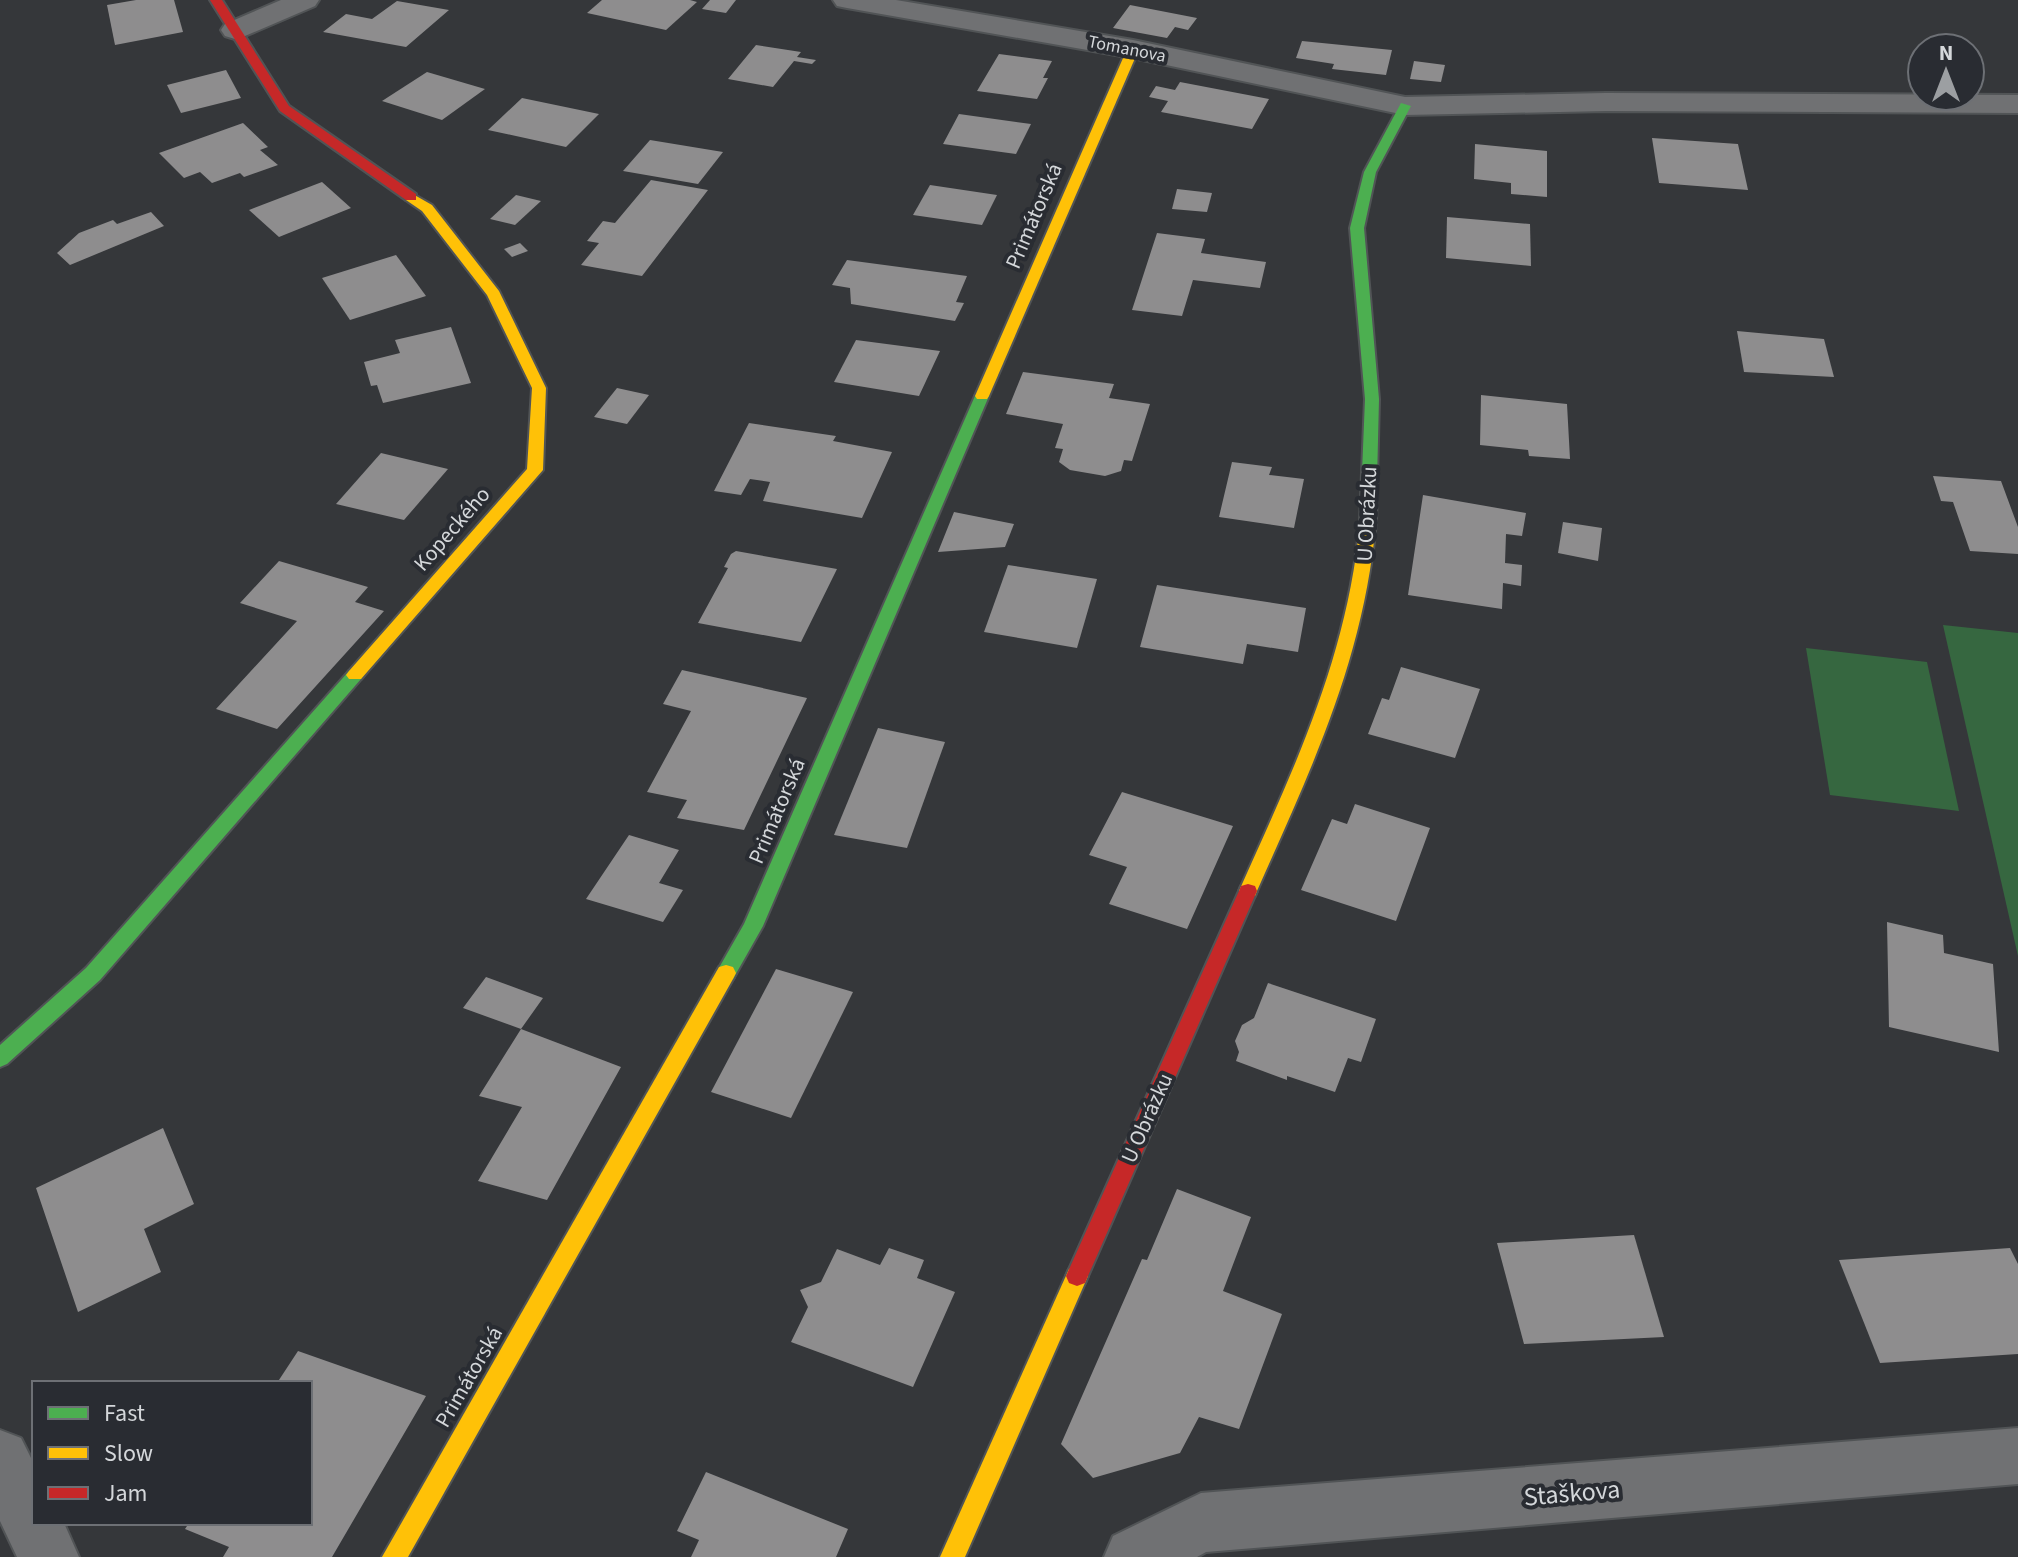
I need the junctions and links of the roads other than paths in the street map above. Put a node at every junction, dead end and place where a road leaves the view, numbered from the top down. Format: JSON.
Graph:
{"nodes":[{"id":1,"x":216,"y":0,"type":"edge"},
{"id":2,"x":305,"y":0,"type":"edge"},
{"id":3,"x":847,"y":0,"type":"edge"},
{"id":4,"x":879,"y":3,"type":"edge"},
{"id":5,"x":235,"y":30,"type":"junction"},
{"id":6,"x":1133,"y":49,"type":"junction"},
{"id":7,"x":2018,"y":104,"type":"edge"},
{"id":8,"x":1405,"y":106,"type":"junction"},
{"id":9,"x":0,"y":1058,"type":"edge"},
{"id":10,"x":2018,"y":1456,"type":"edge"},
{"id":11,"x":0,"y":1458,"type":"edge"},
{"id":12,"x":32,"y":1523,"type":"edge"},
{"id":13,"x":33,"y":1525,"type":"edge"},
{"id":14,"x":49,"y":1557,"type":"edge"},
{"id":15,"x":394,"y":1557,"type":"edge"},
{"id":16,"x":952,"y":1557,"type":"edge"},
{"id":17,"x":1134,"y":1557,"type":"edge"}],
"edges":[{"from":1,"to":5,"type":"street","name":"Kopeckého"},
{"from":2,"to":5,"type":"street"},
{"from":3,"to":4,"type":"street","name":"Tomanova"},
{"from":4,"to":6,"type":"street","name":"Tomanova"},
{"from":5,"to":9,"type":"street","name":"Kopeckého"},
{"from":6,"to":8,"type":"street","name":"Tomanova"},
{"from":6,"to":15,"type":"street","name":"Primátorská"},
{"from":7,"to":8,"type":"street"},
{"from":8,"to":16,"type":"street","name":"U Obrázku"},
{"from":10,"to":17,"type":"street","name":"Staškova"},
{"from":11,"to":12,"type":"street"},
{"from":13,"to":14,"type":"street"}]}
